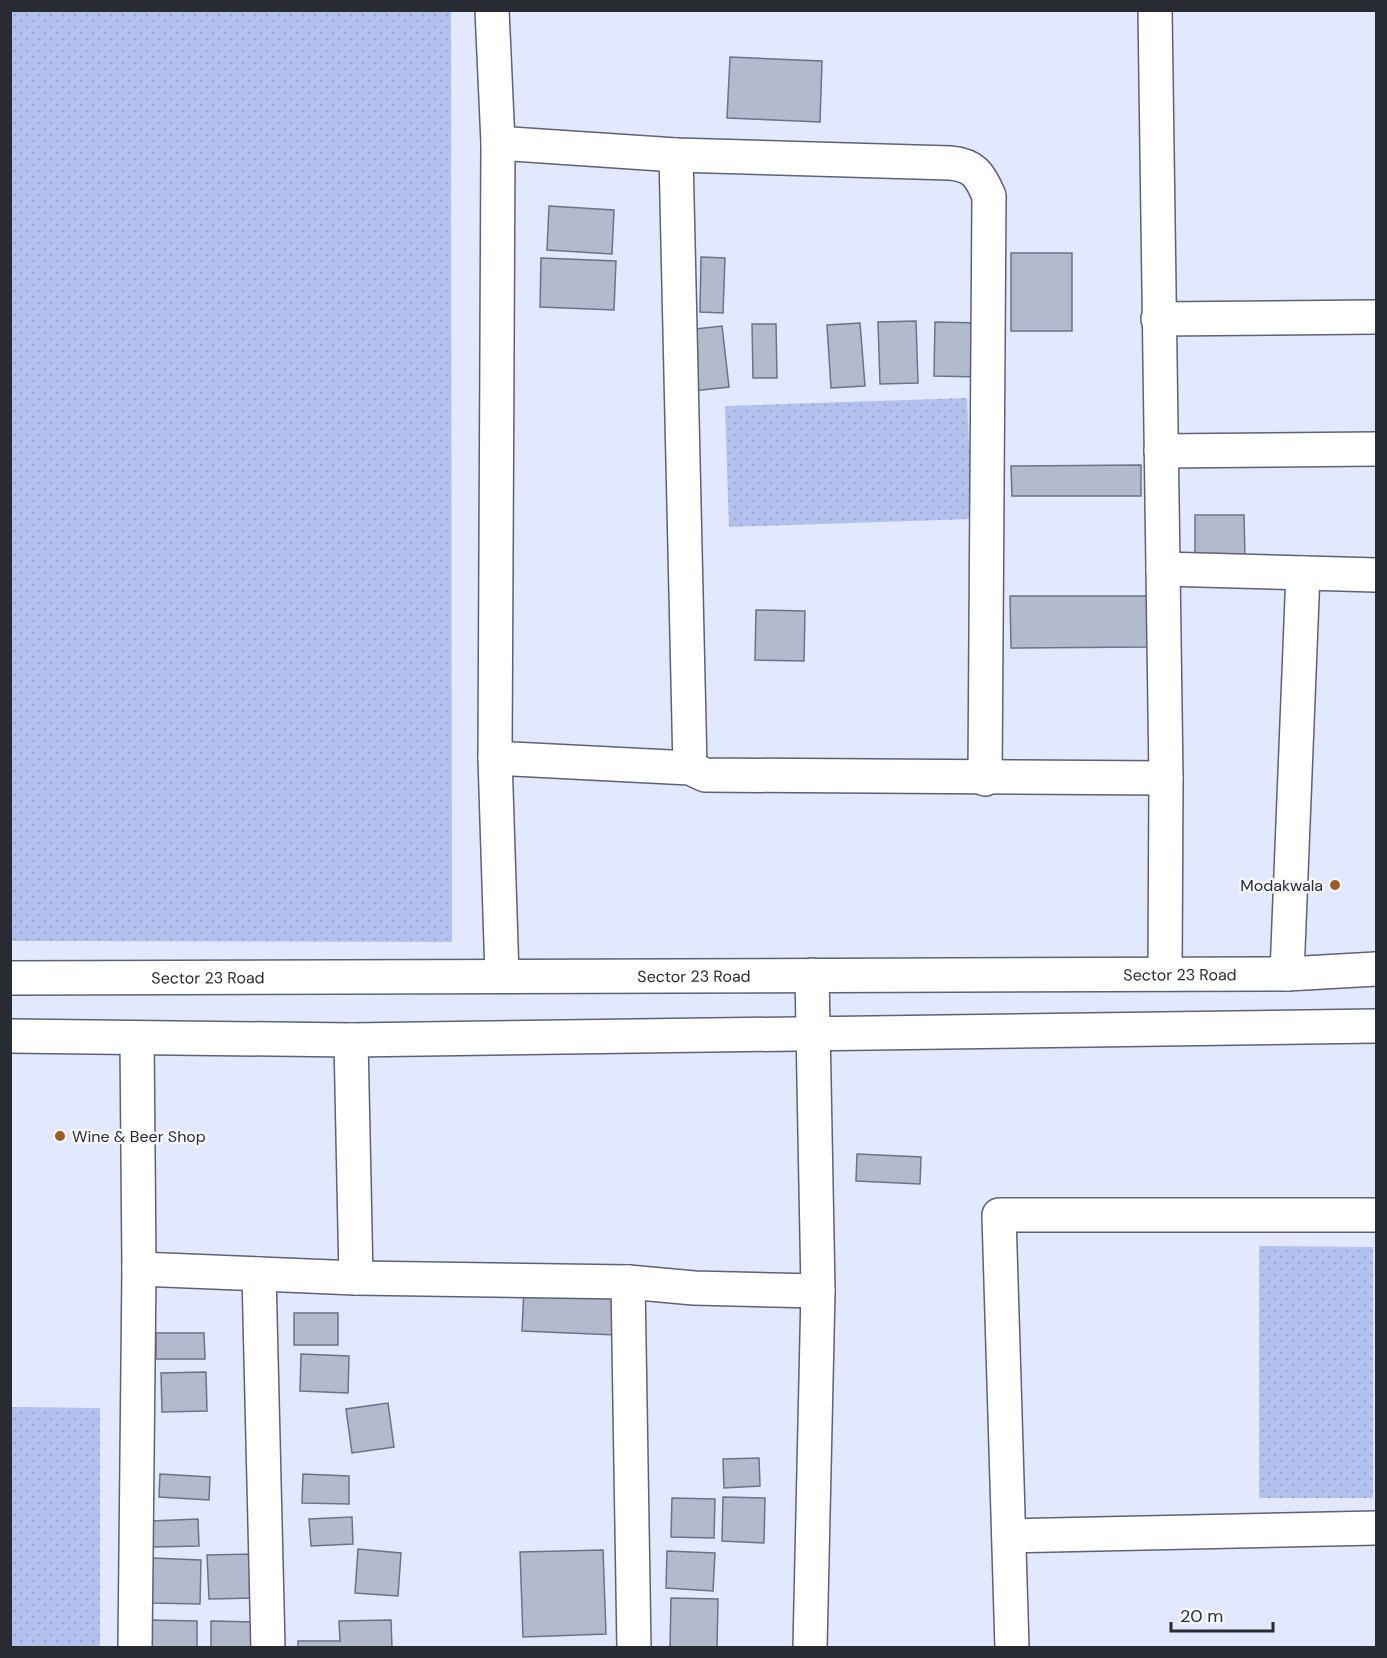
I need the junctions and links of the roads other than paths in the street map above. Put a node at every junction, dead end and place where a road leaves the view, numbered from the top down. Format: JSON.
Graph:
{"nodes":[{"id":1,"x":492,"y":10,"type":"edge"},
{"id":2,"x":1155,"y":10,"type":"edge"},
{"id":3,"x":498,"y":143,"type":"junction"},
{"id":4,"x":676,"y":155,"type":"junction"},
{"id":5,"x":1377,"y":317,"type":"edge"},
{"id":6,"x":1158,"y":320,"type":"junction"},
{"id":7,"x":1377,"y":449,"type":"edge"},
{"id":8,"x":1161,"y":451,"type":"junction"},
{"id":9,"x":1163,"y":568,"type":"junction"},
{"id":10,"x":1303,"y":573,"type":"junction"},
{"id":11,"x":1377,"y":575,"type":"edge"},
{"id":12,"x":495,"y":758,"type":"junction"},
{"id":13,"x":690,"y":768,"type":"junction"},
{"id":14,"x":1166,"y":778,"type":"junction"},
{"id":15,"x":985,"y":779,"type":"junction"},
{"id":16,"x":1377,"y":969,"type":"edge"},
{"id":17,"x":1165,"y":974,"type":"junction"},
{"id":18,"x":1287,"y":974,"type":"junction"},
{"id":19,"x":812,"y":975,"type":"junction"},
{"id":20,"x":502,"y":976,"type":"junction"},
{"id":21,"x":10,"y":978,"type":"edge"},
{"id":22,"x":1377,"y":1026,"type":"edge"},
{"id":23,"x":812,"y":1034,"type":"junction"},
{"id":24,"x":10,"y":1036,"type":"edge"},
{"id":25,"x":138,"y":1038,"type":"junction"},
{"id":26,"x":351,"y":1040,"type":"junction"},
{"id":27,"x":1377,"y":1215,"type":"edge"},
{"id":28,"x":139,"y":1269,"type":"junction"},
{"id":29,"x":260,"y":1274,"type":"junction"},
{"id":30,"x":356,"y":1278,"type":"junction"},
{"id":31,"x":628,"y":1282,"type":"junction"},
{"id":32,"x":818,"y":1291,"type":"junction"},
{"id":33,"x":1377,"y":1528,"type":"edge"},
{"id":34,"x":1009,"y":1536,"type":"junction"},
{"id":35,"x":135,"y":1647,"type":"edge"},
{"id":36,"x":268,"y":1647,"type":"edge"},
{"id":37,"x":634,"y":1647,"type":"edge"},
{"id":38,"x":810,"y":1647,"type":"edge"},
{"id":39,"x":1012,"y":1647,"type":"edge"}],
"edges":[{"from":1,"to":3,"type":"street"},
{"from":2,"to":6,"type":"street"},
{"from":3,"to":4,"type":"street"},
{"from":3,"to":12,"type":"street"},
{"from":4,"to":13,"type":"street"},
{"from":4,"to":15,"type":"street"},
{"from":5,"to":6,"type":"street"},
{"from":6,"to":8,"type":"street"},
{"from":7,"to":8,"type":"street"},
{"from":8,"to":9,"type":"street"},
{"from":9,"to":10,"type":"street"},
{"from":9,"to":14,"type":"street"},
{"from":10,"to":11,"type":"street"},
{"from":10,"to":18,"type":"street"},
{"from":12,"to":13,"type":"street"},
{"from":12,"to":20,"type":"street"},
{"from":13,"to":15,"type":"street"},
{"from":14,"to":15,"type":"street"},
{"from":14,"to":17,"type":"street"},
{"from":16,"to":18,"type":"street","name":"Sector 23 Road"},
{"from":17,"to":18,"type":"street","name":"Sector 23 Road"},
{"from":17,"to":19,"type":"street","name":"Sector 23 Road"},
{"from":19,"to":20,"type":"street","name":"Sector 23 Road"},
{"from":19,"to":23,"type":"street"},
{"from":20,"to":21,"type":"street","name":"Sector 23 Road"},
{"from":22,"to":23,"type":"street"},
{"from":23,"to":26,"type":"street"},
{"from":23,"to":32,"type":"street"},
{"from":24,"to":25,"type":"street"},
{"from":25,"to":26,"type":"street"},
{"from":25,"to":28,"type":"street"},
{"from":26,"to":30,"type":"street"},
{"from":27,"to":34,"type":"street"},
{"from":28,"to":29,"type":"street"},
{"from":28,"to":35,"type":"street"},
{"from":29,"to":30,"type":"street"},
{"from":29,"to":36,"type":"street"},
{"from":30,"to":31,"type":"street"},
{"from":31,"to":32,"type":"street"},
{"from":31,"to":37,"type":"street"},
{"from":32,"to":38,"type":"street"},
{"from":33,"to":34,"type":"street"},
{"from":34,"to":39,"type":"street"}]}
